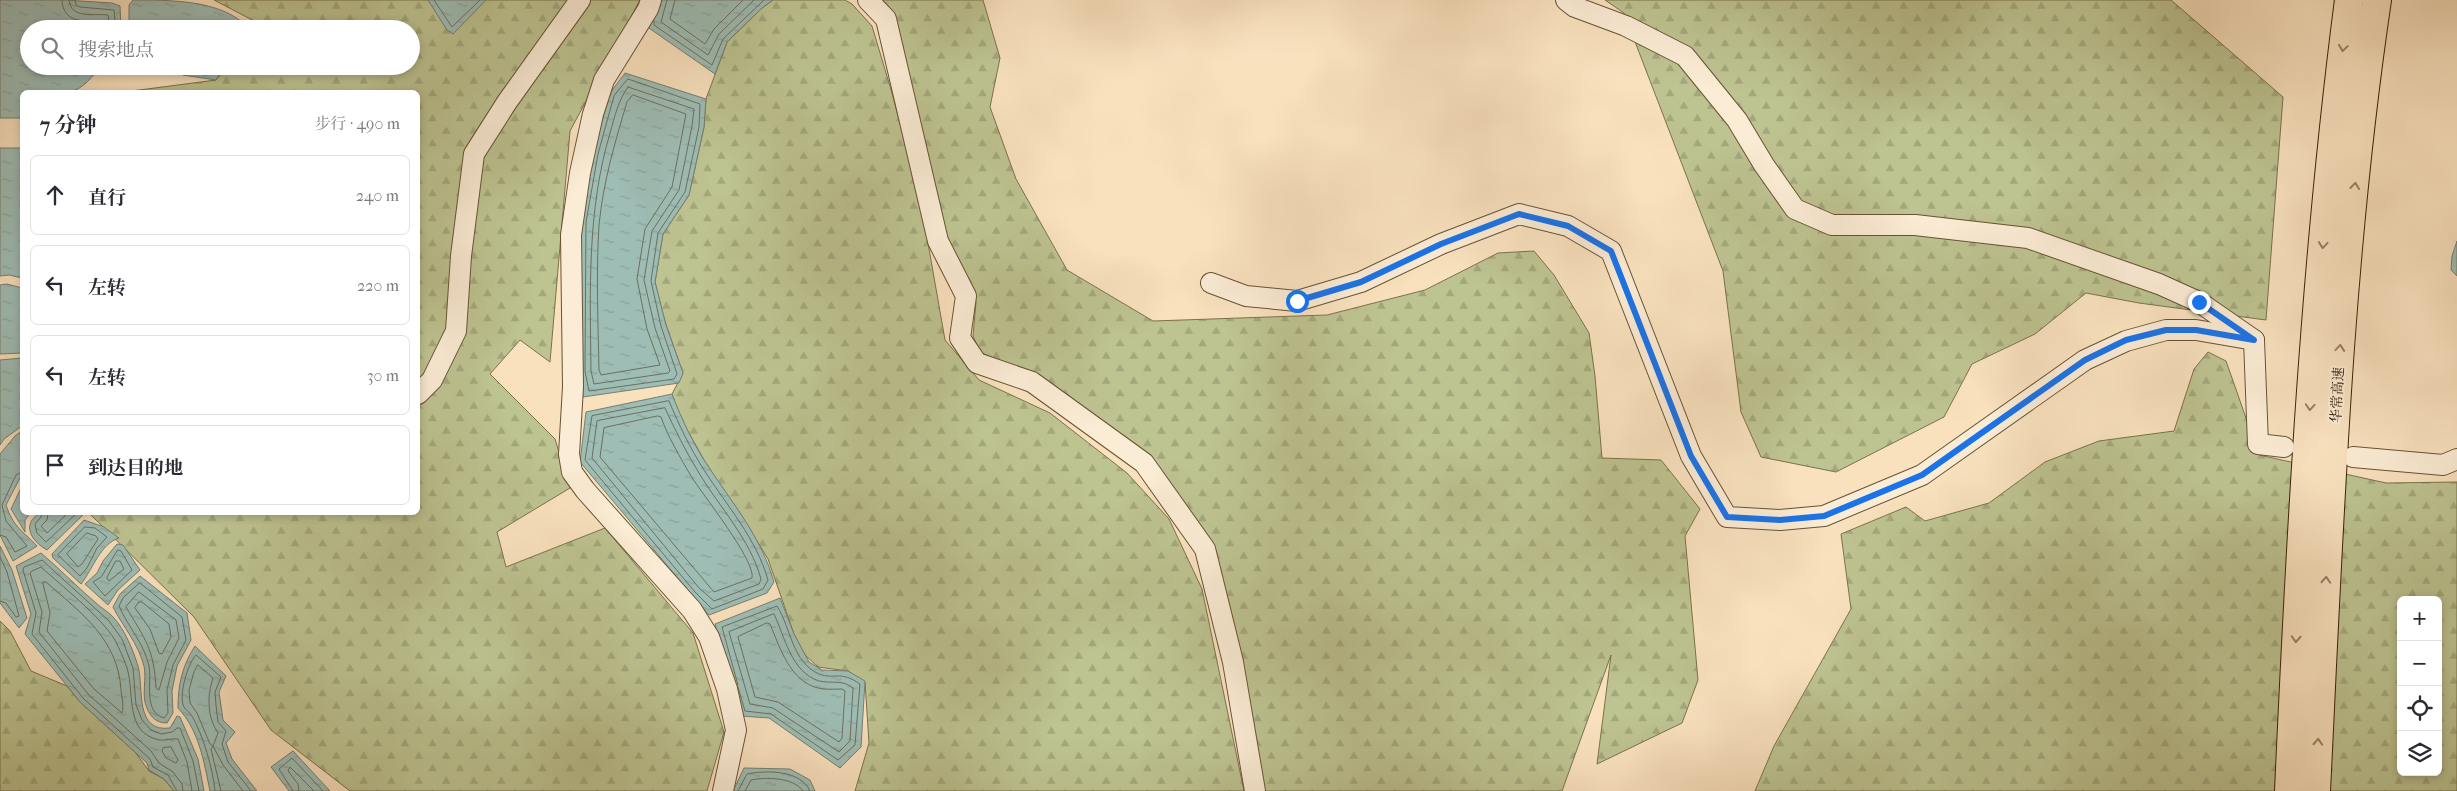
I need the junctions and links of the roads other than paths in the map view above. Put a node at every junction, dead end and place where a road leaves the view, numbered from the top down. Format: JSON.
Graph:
{"nodes":[{"id":1,"x":580,"y":0,"type":"edge"},
{"id":2,"x":651,"y":0,"type":"edge"},
{"id":3,"x":868,"y":0,"type":"edge"},
{"id":4,"x":1566,"y":0,"type":"edge"},
{"id":5,"x":2349,"y":0,"type":"edge"},
{"id":6,"x":2377,"y":0,"type":"edge"},
{"id":7,"x":1211,"y":283,"type":"dead end"},
{"id":8,"x":2254,"y":340,"type":"junction"},
{"id":9,"x":420,"y":392,"type":"edge"},
{"id":10,"x":2284,"y":447,"type":"dead end"},
{"id":11,"x":2353,"y":457,"type":"dead end"},
{"id":12,"x":2457,"y":459,"type":"edge"},
{"id":13,"x":723,"y":791,"type":"edge"},
{"id":14,"x":1255,"y":791,"type":"edge"},
{"id":15,"x":2288,"y":791,"type":"edge"},
{"id":16,"x":2316,"y":791,"type":"edge"}],
"edges":[{"from":1,"to":9,"type":"street"},
{"from":2,"to":13,"type":"street"},
{"from":3,"to":14,"type":"street"},
{"from":4,"to":8,"type":"street"},
{"from":5,"to":15,"type":"highway","name":"华常高速","one_way":true},
{"from":16,"to":6,"type":"highway","name":"华常高速","one_way":true},
{"from":7,"to":8,"type":"street"},
{"from":8,"to":10,"type":"street"},
{"from":11,"to":12,"type":"street"}]}
